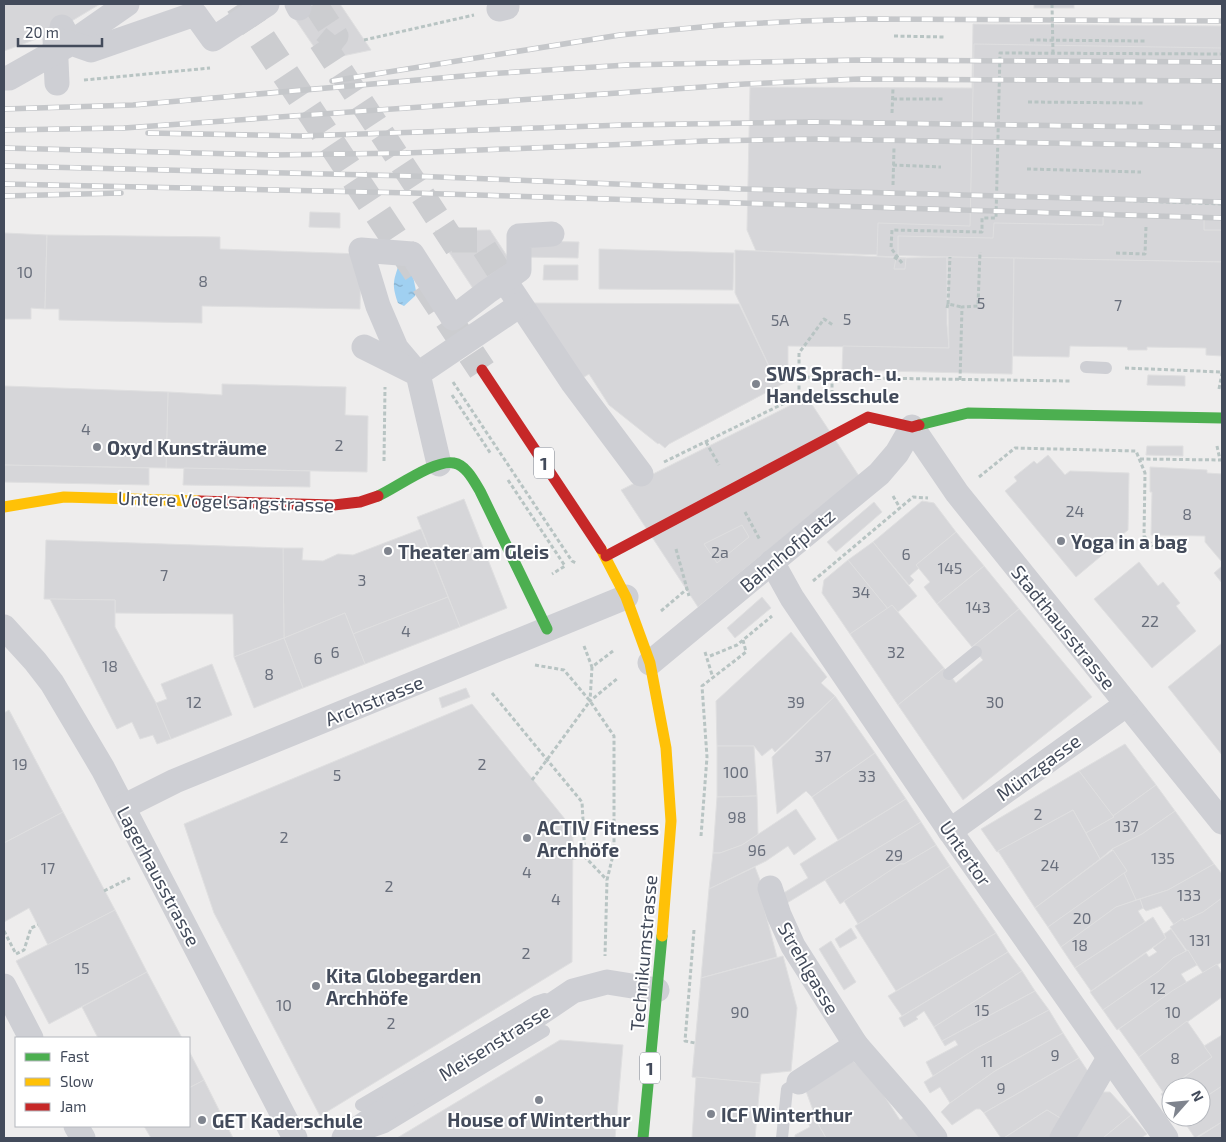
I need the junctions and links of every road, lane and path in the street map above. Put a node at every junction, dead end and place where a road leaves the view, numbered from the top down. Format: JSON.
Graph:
{"nodes":[{"id":1,"x":127,"y":4,"type":"edge"},
{"id":2,"x":267,"y":4,"type":"edge"},
{"id":3,"x":1053,"y":4,"type":"edge"},
{"id":4,"x":503,"y":6,"type":"edge"},
{"id":5,"x":191,"y":9,"type":"edge"},
{"id":6,"x":894,"y":36,"type":"dead end"},
{"id":7,"x":944,"y":37,"type":"dead end"},
{"id":8,"x":61,"y":38,"type":"junction"},
{"id":9,"x":364,"y":40,"type":"dead end"},
{"id":10,"x":1030,"y":40,"type":"dead end"},
{"id":11,"x":1145,"y":41,"type":"dead end"},
{"id":12,"x":1054,"y":53,"type":"junction"},
{"id":13,"x":1222,"y":54,"type":"edge"},
{"id":14,"x":210,"y":68,"type":"dead end"},
{"id":15,"x":6,"y":78,"type":"edge"},
{"id":16,"x":59,"y":83,"type":"junction"},
{"id":17,"x":893,"y":88,"type":"dead end"},
{"id":18,"x":893,"y":99,"type":"junction"},
{"id":19,"x":943,"y":99,"type":"dead end"},
{"id":20,"x":1028,"y":102,"type":"dead end"},
{"id":21,"x":1142,"y":103,"type":"dead end"},
{"id":22,"x":892,"y":113,"type":"dead end"},
{"id":23,"x":894,"y":148,"type":"dead end"},
{"id":24,"x":893,"y":165,"type":"junction"},
{"id":25,"x":941,"y":167,"type":"dead end"},
{"id":26,"x":1027,"y":169,"type":"dead end"},
{"id":27,"x":1141,"y":172,"type":"dead end"},
{"id":28,"x":893,"y":185,"type":"dead end"},
{"id":29,"x":997,"y":195,"type":"junction"},
{"id":30,"x":1222,"y":204,"type":"edge"},
{"id":31,"x":1146,"y":226,"type":"dead end"},
{"id":32,"x":552,"y":234,"type":"dead end"},
{"id":33,"x":980,"y":252,"type":"dead end"},
{"id":34,"x":1116,"y":253,"type":"dead end"},
{"id":35,"x":894,"y":257,"type":"dead end"},
{"id":36,"x":950,"y":257,"type":"dead end"},
{"id":37,"x":494,"y":284,"type":"junction"},
{"id":38,"x":962,"y":307,"type":"junction"},
{"id":39,"x":512,"y":310,"type":"junction"},
{"id":40,"x":453,"y":318,"type":"junction"},
{"id":41,"x":833,"y":325,"type":"dead end"},
{"id":42,"x":364,"y":347,"type":"dead end"},
{"id":43,"x":1086,"y":367,"type":"dead end"},
{"id":44,"x":1106,"y":368,"type":"junction"},
{"id":45,"x":482,"y":370,"type":"tunnel mouth"},
{"id":46,"x":1222,"y":373,"type":"edge"},
{"id":47,"x":418,"y":374,"type":"junction"},
{"id":48,"x":799,"y":377,"type":"junction"},
{"id":49,"x":960,"y":380,"type":"junction"},
{"id":50,"x":1219,"y":389,"type":"dead end"},
{"id":51,"x":799,"y":396,"type":"junction"},
{"id":52,"x":832,"y":397,"type":"dead end"},
{"id":53,"x":1222,"y":418,"type":"edge"},
{"id":54,"x":912,"y":427,"type":"junction"},
{"id":55,"x":1096,"y":442,"type":"dead end"},
{"id":56,"x":1218,"y":446,"type":"dead end"},
{"id":57,"x":1093,"y":451,"type":"junction"},
{"id":58,"x":1140,"y":458,"type":"junction"},
{"id":59,"x":1221,"y":460,"type":"edge"},
{"id":60,"x":439,"y":464,"type":"junction"},
{"id":61,"x":641,"y":474,"type":"joint"},
{"id":62,"x":383,"y":494,"type":"junction"},
{"id":63,"x":958,"y":494,"type":"junction"},
{"id":64,"x":4,"y":507,"type":"edge"},
{"id":65,"x":1153,"y":546,"type":"dead end"},
{"id":66,"x":676,"y":547,"type":"dead end"},
{"id":67,"x":606,"y":556,"type":"junction"},
{"id":68,"x":772,"y":562,"type":"junction"},
{"id":69,"x":565,"y":566,"type":"dead end"},
{"id":70,"x":549,"y":576,"type":"dead end"},
{"id":71,"x":687,"y":589,"type":"junction"},
{"id":72,"x":626,"y":597,"type":"junction"},
{"id":73,"x":792,"y":598,"type":"junction"},
{"id":74,"x":692,"y":604,"type":"dead end"},
{"id":75,"x":657,"y":614,"type":"dead end"},
{"id":76,"x":4,"y":627,"type":"edge"},
{"id":77,"x":547,"y":629,"type":"junction"},
{"id":78,"x":743,"y":640,"type":"junction"},
{"id":79,"x":584,"y":646,"type":"dead end"},
{"id":80,"x":613,"y":651,"type":"dead end"},
{"id":81,"x":705,"y":651,"type":"dead end"},
{"id":82,"x":976,"y":652,"type":"dead end"},
{"id":83,"x":710,"y":656,"type":"dead end"},
{"id":84,"x":650,"y":663,"type":"junction"},
{"id":85,"x":534,"y":665,"type":"dead end"},
{"id":86,"x":592,"y":667,"type":"junction"},
{"id":87,"x":949,"y":674,"type":"dead end"},
{"id":88,"x":618,"y":678,"type":"dead end"},
{"id":89,"x":713,"y":678,"type":"junction"},
{"id":90,"x":492,"y":693,"type":"dead end"},
{"id":91,"x":590,"y":701,"type":"junction"},
{"id":92,"x":1127,"y":704,"type":"junction"},
{"id":93,"x":548,"y":759,"type":"junction"},
{"id":94,"x":532,"y":780,"type":"dead end"},
{"id":95,"x":123,"y":807,"type":"junction"},
{"id":96,"x":1222,"y":822,"type":"edge"},
{"id":97,"x":950,"y":831,"type":"junction"},
{"id":98,"x":700,"y":845,"type":"dead end"},
{"id":99,"x":584,"y":857,"type":"junction"},
{"id":100,"x":572,"y":858,"type":"dead end"},
{"id":101,"x":130,"y":878,"type":"dead end"},
{"id":102,"x":607,"y":880,"type":"junction"},
{"id":103,"x":770,"y":888,"type":"dead end"},
{"id":104,"x":104,"y":891,"type":"dead end"},
{"id":105,"x":694,"y":924,"type":"dead end"},
{"id":106,"x":38,"y":925,"type":"dead end"},
{"id":107,"x":4,"y":930,"type":"edge"},
{"id":108,"x":605,"y":957,"type":"dead end"},
{"id":109,"x":4,"y":986,"type":"edge"},
{"id":110,"x":657,"y":990,"type":"junction"},
{"id":111,"x":573,"y":991,"type":"junction"},
{"id":112,"x":544,"y":1031,"type":"dead end"},
{"id":113,"x":30,"y":1037,"type":"edge"},
{"id":114,"x":695,"y":1043,"type":"dead end"},
{"id":115,"x":856,"y":1045,"type":"junction"},
{"id":116,"x":1109,"y":1058,"type":"junction"},
{"id":117,"x":798,"y":1082,"type":"joint"},
{"id":118,"x":361,"y":1105,"type":"dead end"},
{"id":119,"x":77,"y":1127,"type":"edge"},
{"id":120,"x":83,"y":1138,"type":"edge"},
{"id":121,"x":295,"y":1138,"type":"edge"},
{"id":122,"x":344,"y":1138,"type":"edge"},
{"id":123,"x":350,"y":1138,"type":"edge"},
{"id":124,"x":643,"y":1138,"type":"edge"},
{"id":125,"x":782,"y":1138,"type":"edge"},
{"id":126,"x":935,"y":1138,"type":"edge"},
{"id":127,"x":1062,"y":1138,"type":"edge"},
{"id":128,"x":1166,"y":1138,"type":"edge"}],
"edges":[{"from":1,"to":8,"type":"street"},
{"from":2,"to":5,"type":"street"},
{"from":3,"to":12,"type":"path","bridge":true},
{"from":4,"to":9,"type":"path"},
{"from":5,"to":8,"type":"street"},
{"from":6,"to":7,"type":"path"},
{"from":8,"to":15,"type":"street"},
{"from":8,"to":16,"type":"street"},
{"from":10,"to":11,"type":"path"},
{"from":12,"to":13,"type":"path"},
{"from":12,"to":29,"type":"path"},
{"from":14,"to":16,"type":"path"},
{"from":15,"to":16,"type":"street"},
{"from":17,"to":18,"type":"path"},
{"from":18,"to":19,"type":"path"},
{"from":18,"to":22,"type":"path"},
{"from":20,"to":21,"type":"path"},
{"from":23,"to":24,"type":"path"},
{"from":24,"to":25,"type":"path"},
{"from":24,"to":28,"type":"path"},
{"from":26,"to":27,"type":"path"},
{"from":29,"to":30,"type":"path"},
{"from":29,"to":35,"type":"path"},
{"from":31,"to":34,"type":"path"},
{"from":32,"to":37,"type":"street"},
{"from":33,"to":38,"type":"path"},
{"from":36,"to":38,"type":"path"},
{"from":37,"to":39,"type":"street"},
{"from":37,"to":40,"type":"street"},
{"from":38,"to":49,"type":"path"},
{"from":39,"to":40,"type":"street"},
{"from":39,"to":47,"type":"street"},
{"from":39,"to":61,"type":"street"},
{"from":40,"to":47,"type":"street"},
{"from":41,"to":48,"type":"path"},
{"from":42,"to":47,"type":"street"},
{"from":43,"to":44,"type":"lane"},
{"from":44,"to":46,"type":"path"},
{"from":44,"to":49,"type":"path"},
{"from":45,"to":67,"type":"street","number":"1"},
{"from":46,"to":50,"type":"path"},
{"from":47,"to":60,"type":"street"},
{"from":47,"to":62,"type":"path"},
{"from":48,"to":49,"type":"path"},
{"from":48,"to":51,"type":"path"},
{"from":51,"to":52,"type":"path"},
{"from":51,"to":61,"type":"path"},
{"from":53,"to":54,"type":"street"},
{"from":54,"to":63,"type":"street","name":"Stadthausstrasse"},
{"from":54,"to":67,"type":"street"},
{"from":54,"to":68,"type":"street","name":"Bahnhofplatz"},
{"from":55,"to":57,"type":"path"},
{"from":56,"to":59,"type":"path"},
{"from":57,"to":58,"type":"path"},
{"from":57,"to":63,"type":"path"},
{"from":58,"to":59,"type":"path"},
{"from":58,"to":65,"type":"path"},
{"from":60,"to":62,"type":"street","name":"Untere Vogelsangstrasse"},
{"from":60,"to":77,"type":"street"},
{"from":62,"to":64,"type":"street","name":"Untere Vogelsangstrasse"},
{"from":63,"to":73,"type":"path"},
{"from":63,"to":92,"type":"street","name":"Stadthausstrasse"},
{"from":66,"to":71,"type":"path"},
{"from":67,"to":72,"type":"street","number":"1"},
{"from":68,"to":73,"type":"street","name":"Untertor"},
{"from":68,"to":84,"type":"street","name":"Bahnhofplatz"},
{"from":69,"to":70,"type":"path"},
{"from":71,"to":74,"type":"path"},
{"from":71,"to":75,"type":"path"},
{"from":72,"to":77,"type":"street","name":"Archstrasse"},
{"from":72,"to":84,"type":"street","name":"Technikumstrasse","number":"1"},
{"from":73,"to":78,"type":"path"},
{"from":73,"to":97,"type":"street","name":"Untertor"},
{"from":76,"to":95,"type":"street","name":"Lagerhausstrasse"},
{"from":77,"to":95,"type":"street","name":"Archstrasse"},
{"from":78,"to":83,"type":"path"},
{"from":78,"to":89,"type":"path"},
{"from":79,"to":86,"type":"path"},
{"from":80,"to":86,"type":"path"},
{"from":81,"to":89,"type":"path"},
{"from":82,"to":87,"type":"lane"},
{"from":84,"to":110,"type":"street","name":"Technikumstrasse","number":"1"},
{"from":85,"to":91,"type":"path"},
{"from":86,"to":91,"type":"path"},
{"from":88,"to":91,"type":"path"},
{"from":89,"to":98,"type":"path"},
{"from":90,"to":93,"type":"path"},
{"from":91,"to":93,"type":"path"},
{"from":91,"to":102,"type":"path"},
{"from":92,"to":96,"type":"street","name":"Stadthausstrasse"},
{"from":92,"to":97,"type":"street","name":"Münzgasse"},
{"from":93,"to":94,"type":"path"},
{"from":93,"to":99,"type":"path"},
{"from":95,"to":121,"type":"street","name":"Lagerhausstrasse"},
{"from":97,"to":116,"type":"street","name":"Untertor"},
{"from":99,"to":100,"type":"path"},
{"from":99,"to":102,"type":"path"},
{"from":101,"to":104,"type":"path"},
{"from":102,"to":108,"type":"path"},
{"from":103,"to":115,"type":"street","name":"Strehlgasse"},
{"from":105,"to":114,"type":"path"},
{"from":106,"to":107,"type":"path"},
{"from":109,"to":113,"type":"street"},
{"from":110,"to":111,"type":"street","name":"Meisenstrasse"},
{"from":110,"to":124,"type":"street","name":"Technikumstrasse","number":"1"},
{"from":111,"to":118,"type":"lane"},
{"from":111,"to":122,"type":"street","name":"Meisenstrasse"},
{"from":112,"to":123,"type":"lane"},
{"from":115,"to":117,"type":"street"},
{"from":115,"to":126,"type":"street","name":"Strehlgasse"},
{"from":116,"to":127,"type":"street"},
{"from":116,"to":128,"type":"street","name":"Untertor"},
{"from":117,"to":125,"type":"lane"},
{"from":119,"to":120,"type":"street"}]}
